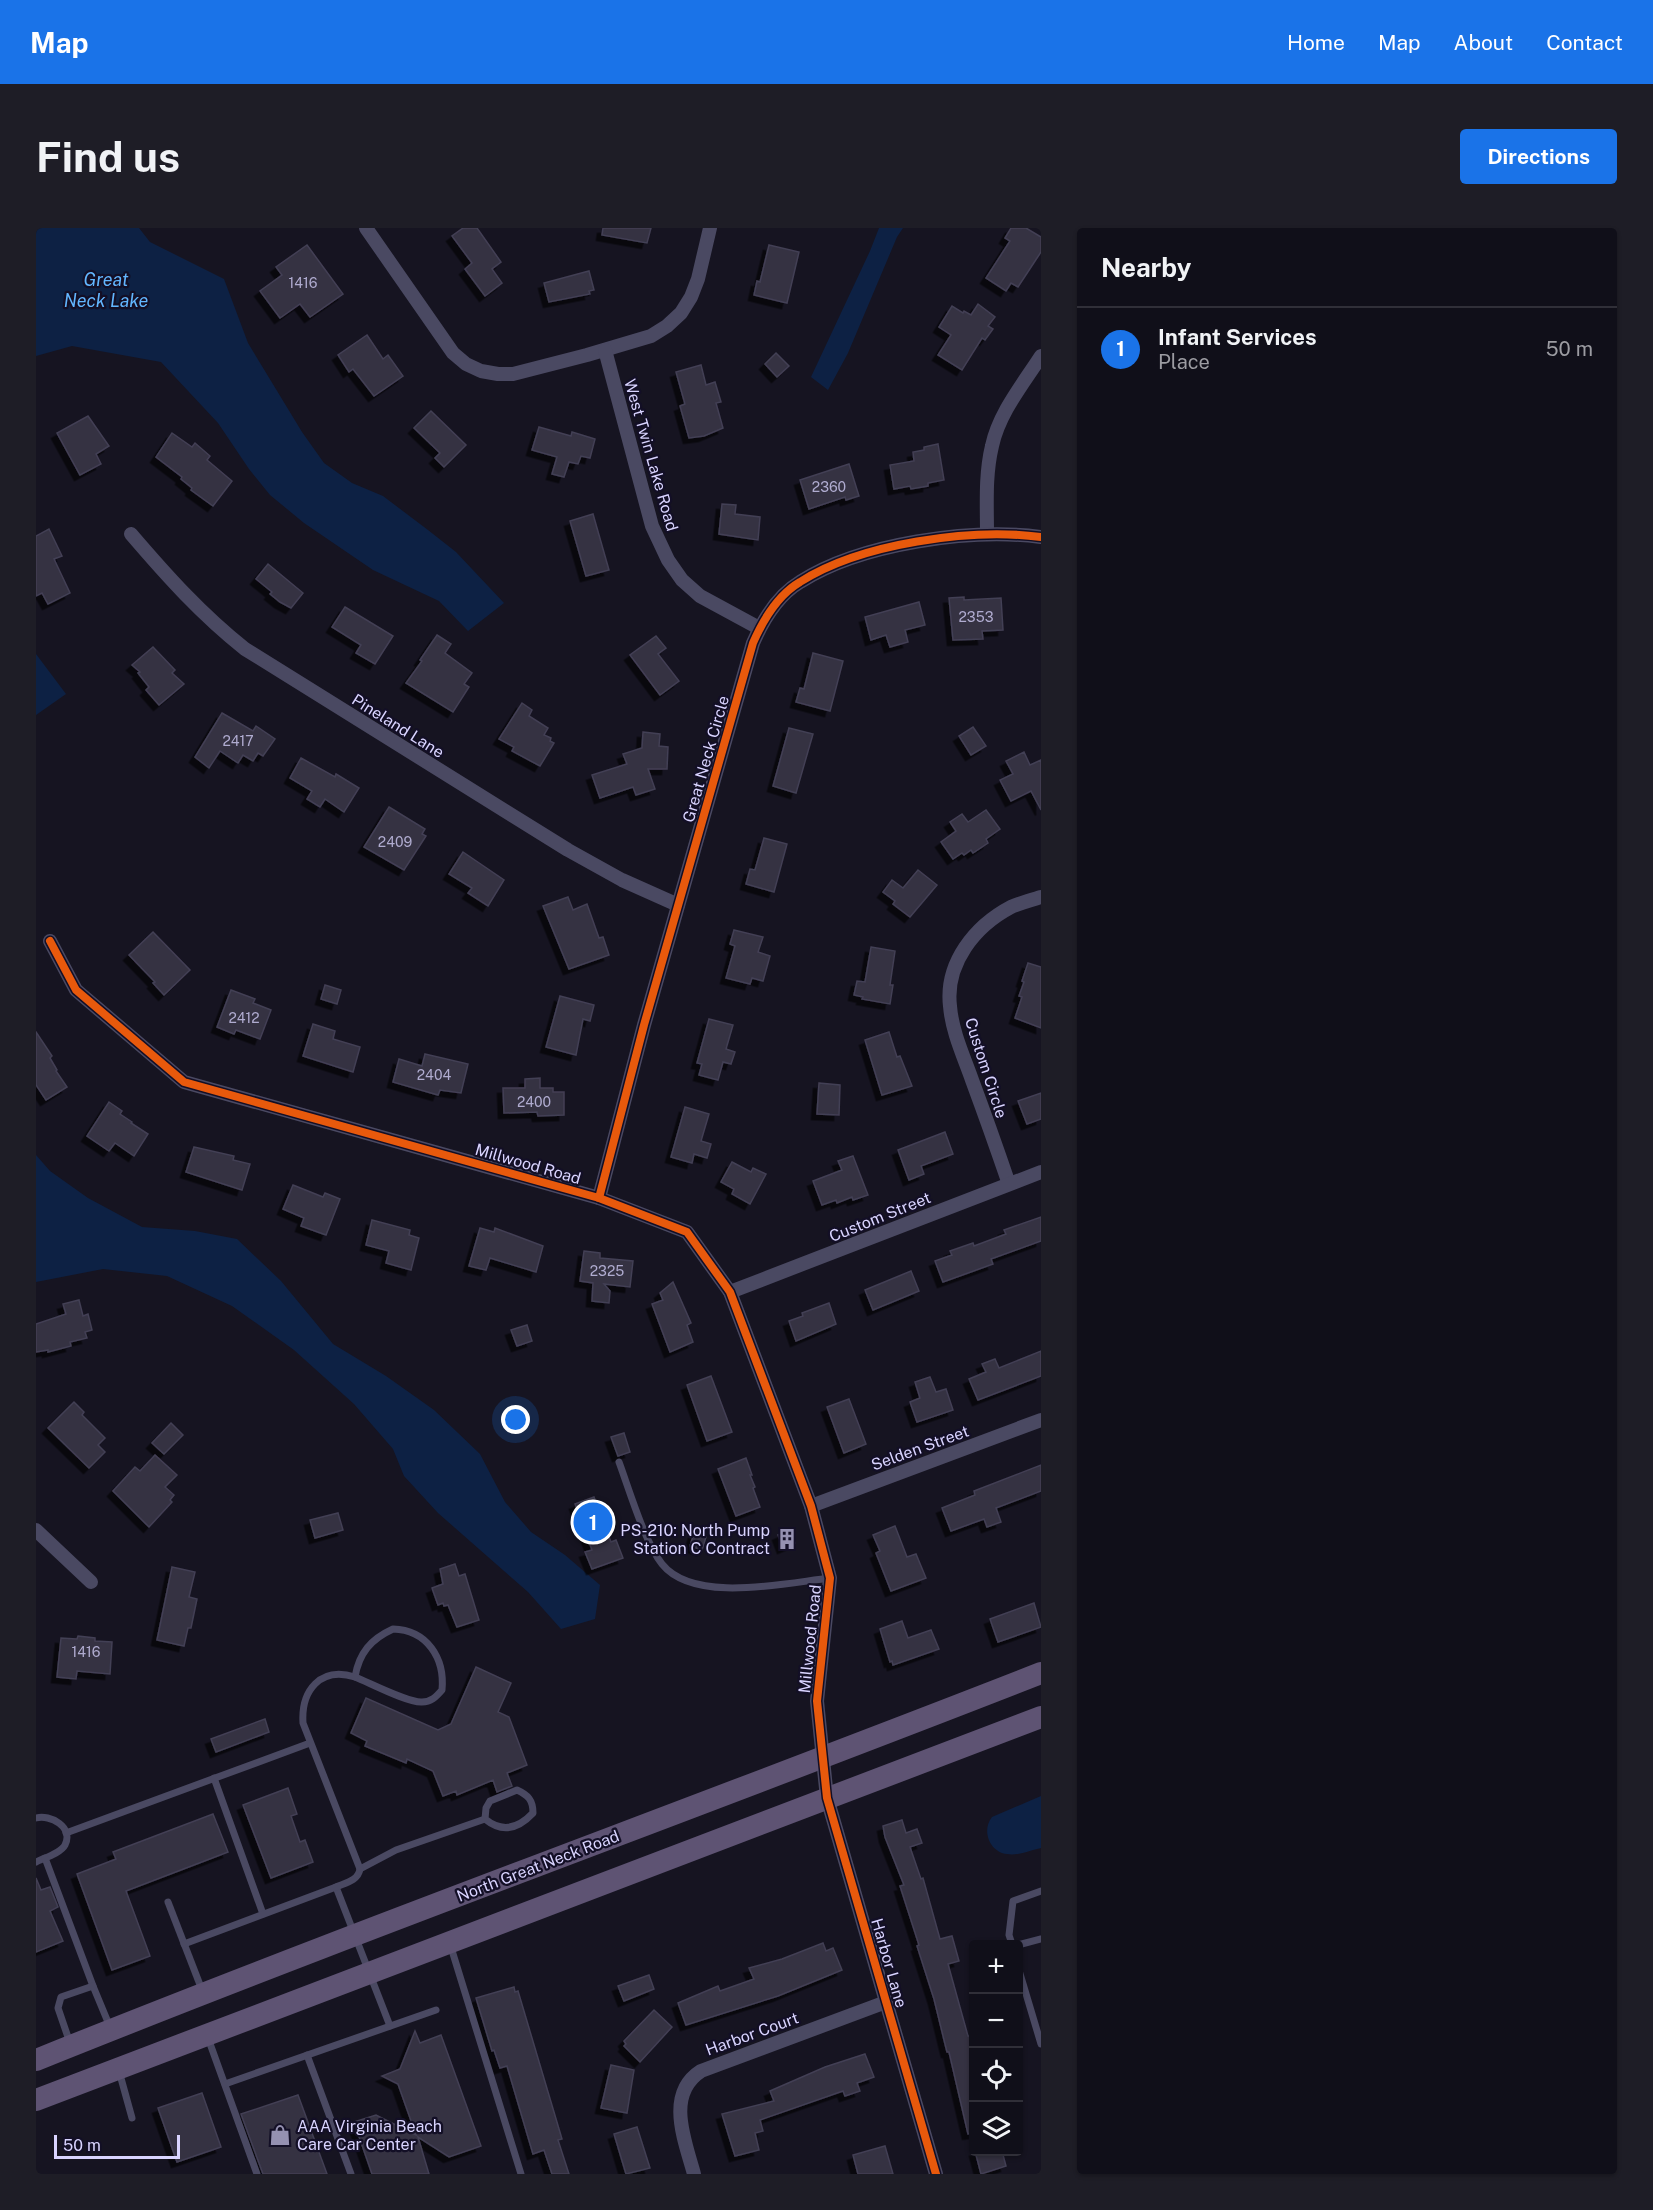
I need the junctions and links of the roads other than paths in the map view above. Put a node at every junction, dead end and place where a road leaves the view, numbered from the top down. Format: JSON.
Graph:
{"nodes":[{"id":1,"x":366,"y":228,"type":"edge"},
{"id":2,"x":710,"y":228,"type":"edge"},
{"id":3,"x":605,"y":350,"type":"junction"},
{"id":4,"x":1041,"y":356,"type":"edge"},
{"id":5,"x":131,"y":534,"type":"dead end"},
{"id":6,"x":987,"y":534,"type":"junction"},
{"id":7,"x":1041,"y":537,"type":"edge"},
{"id":8,"x":759,"y":628,"type":"junction"},
{"id":9,"x":1041,"y":897,"type":"edge"},
{"id":10,"x":678,"y":905,"type":"junction"},
{"id":11,"x":50,"y":941,"type":"dead end"},
{"id":12,"x":1041,"y":1172,"type":"edge"},
{"id":13,"x":1009,"y":1184,"type":"junction"},
{"id":14,"x":599,"y":1198,"type":"junction"},
{"id":15,"x":730,"y":1292,"type":"junction"},
{"id":16,"x":1041,"y":1420,"type":"edge"},
{"id":17,"x":619,"y":1462,"type":"dead end"},
{"id":18,"x":811,"y":1506,"type":"junction"},
{"id":19,"x":36,"y":1530,"type":"edge"},
{"id":20,"x":830,"y":1578,"type":"junction"},
{"id":21,"x":91,"y":1582,"type":"dead end"},
{"id":22,"x":1041,"y":1673,"type":"edge"},
{"id":23,"x":355,"y":1677,"type":"junction"},
{"id":24,"x":1041,"y":1717,"type":"edge"},
{"id":25,"x":310,"y":1743,"type":"junction"},
{"id":26,"x":824,"y":1758,"type":"junction"},
{"id":27,"x":214,"y":1778,"type":"junction"},
{"id":28,"x":827,"y":1798,"type":"junction"},
{"id":29,"x":36,"y":1818,"type":"edge"},
{"id":30,"x":485,"y":1819,"type":"junction"},
{"id":31,"x":66,"y":1833,"type":"junction"},
{"id":32,"x":45,"y":1858,"type":"junction"},
{"id":33,"x":36,"y":1862,"type":"edge"},
{"id":34,"x":360,"y":1869,"type":"junction"},
{"id":35,"x":336,"y":1887,"type":"junction"},
{"id":36,"x":1041,"y":1891,"type":"edge"},
{"id":37,"x":168,"y":1902,"type":"dead end"},
{"id":38,"x":263,"y":1914,"type":"junction"},
{"id":39,"x":355,"y":1935,"type":"junction"},
{"id":40,"x":1041,"y":1939,"type":"edge"},
{"id":41,"x":1011,"y":1940,"type":"edge"},
{"id":42,"x":449,"y":1942,"type":"junction"},
{"id":43,"x":184,"y":1944,"type":"junction"},
{"id":44,"x":1023,"y":1944,"type":"edge"},
{"id":45,"x":369,"y":1973,"type":"junction"},
{"id":46,"x":1023,"y":1984,"type":"edge"},
{"id":47,"x":93,"y":1986,"type":"junction"},
{"id":48,"x":203,"y":1993,"type":"junction"},
{"id":49,"x":886,"y":2002,"type":"junction"},
{"id":50,"x":436,"y":2010,"type":"dead end"},
{"id":51,"x":390,"y":2026,"type":"junction"},
{"id":52,"x":111,"y":2030,"type":"junction"},
{"id":53,"x":207,"y":2035,"type":"junction"},
{"id":54,"x":1041,"y":2044,"type":"edge"},
{"id":55,"x":71,"y":2046,"type":"junction"},
{"id":56,"x":307,"y":2055,"type":"junction"},
{"id":57,"x":36,"y":2060,"type":"edge"},
{"id":58,"x":118,"y":2069,"type":"junction"},
{"id":59,"x":225,"y":2084,"type":"junction"},
{"id":60,"x":36,"y":2100,"type":"edge"},
{"id":61,"x":132,"y":2118,"type":"dead end"},
{"id":62,"x":256,"y":2174,"type":"edge"},
{"id":63,"x":351,"y":2174,"type":"edge"},
{"id":64,"x":521,"y":2174,"type":"edge"},
{"id":65,"x":694,"y":2174,"type":"edge"},
{"id":66,"x":936,"y":2174,"type":"edge"}],
"edges":[{"from":1,"to":3,"type":"street"},
{"from":2,"to":3,"type":"street"},
{"from":3,"to":8,"type":"street","name":"West Twin Lake Road"},
{"from":4,"to":6,"type":"street"},
{"from":5,"to":10,"type":"street","name":"Pineland Lane"},
{"from":6,"to":7,"type":"street","name":"Great Neck Circle"},
{"from":6,"to":8,"type":"street","name":"Great Neck Circle"},
{"from":8,"to":10,"type":"street","name":"Great Neck Circle"},
{"from":9,"to":13,"type":"street","name":"Custom Circle"},
{"from":10,"to":14,"type":"street","name":"Great Neck Circle"},
{"from":11,"to":14,"type":"street","name":"Millwood Road"},
{"from":12,"to":13,"type":"street","name":"Custom Street"},
{"from":13,"to":15,"type":"street","name":"Custom Street"},
{"from":14,"to":15,"type":"street","name":"Millwood Road"},
{"from":15,"to":18,"type":"street","name":"Millwood Road"},
{"from":16,"to":18,"type":"street","name":"Selden Street"},
{"from":17,"to":20,"type":"lane"},
{"from":18,"to":20,"type":"street","name":"Millwood Road"},
{"from":19,"to":21,"type":"street"},
{"from":20,"to":26,"type":"street","name":"Millwood Road"},
{"from":22,"to":26,"type":"main road","name":"North Great Neck Road"},
{"from":23,"to":23,"type":"lane"},
{"from":23,"to":25,"type":"lane"},
{"from":24,"to":28,"type":"main road"},
{"from":25,"to":27,"type":"lane"},
{"from":25,"to":34,"type":"lane"},
{"from":26,"to":28,"type":"street","name":"Harbor Lane"},
{"from":26,"to":39,"type":"main road","name":"North Great Neck Road"},
{"from":27,"to":31,"type":"lane"},
{"from":27,"to":38,"type":"lane"},
{"from":28,"to":42,"type":"main road"},
{"from":28,"to":49,"type":"street","name":"Harbor Lane"},
{"from":29,"to":31,"type":"lane"},
{"from":30,"to":30,"type":"lane"},
{"from":30,"to":34,"type":"lane"},
{"from":31,"to":32,"type":"lane"},
{"from":32,"to":33,"type":"lane"},
{"from":32,"to":47,"type":"lane"},
{"from":34,"to":35,"type":"lane"},
{"from":35,"to":38,"type":"lane"},
{"from":35,"to":39,"type":"lane"},
{"from":36,"to":41,"type":"lane"},
{"from":37,"to":43,"type":"lane"},
{"from":38,"to":43,"type":"lane"},
{"from":39,"to":45,"type":"lane"},
{"from":39,"to":48,"type":"main road","name":"North Great Neck Road"},
{"from":40,"to":44,"type":"lane"},
{"from":42,"to":45,"type":"main road"},
{"from":42,"to":64,"type":"lane"},
{"from":43,"to":48,"type":"lane"},
{"from":45,"to":51,"type":"lane"},
{"from":45,"to":53,"type":"main road"},
{"from":46,"to":54,"type":"lane"},
{"from":47,"to":52,"type":"lane"},
{"from":47,"to":55,"type":"lane"},
{"from":48,"to":52,"type":"main road","name":"North Great Neck Road"},
{"from":49,"to":65,"type":"street","name":"Harbor Court"},
{"from":49,"to":66,"type":"street","name":"Harbor Lane"},
{"from":50,"to":51,"type":"lane"},
{"from":51,"to":56,"type":"lane"},
{"from":52,"to":55,"type":"main road","name":"North Great Neck Road"},
{"from":53,"to":58,"type":"main road"},
{"from":53,"to":59,"type":"lane"},
{"from":55,"to":57,"type":"main road","name":"North Great Neck Road"},
{"from":56,"to":59,"type":"lane"},
{"from":56,"to":63,"type":"lane"},
{"from":58,"to":60,"type":"main road"},
{"from":58,"to":61,"type":"lane"},
{"from":59,"to":62,"type":"lane"}]}
